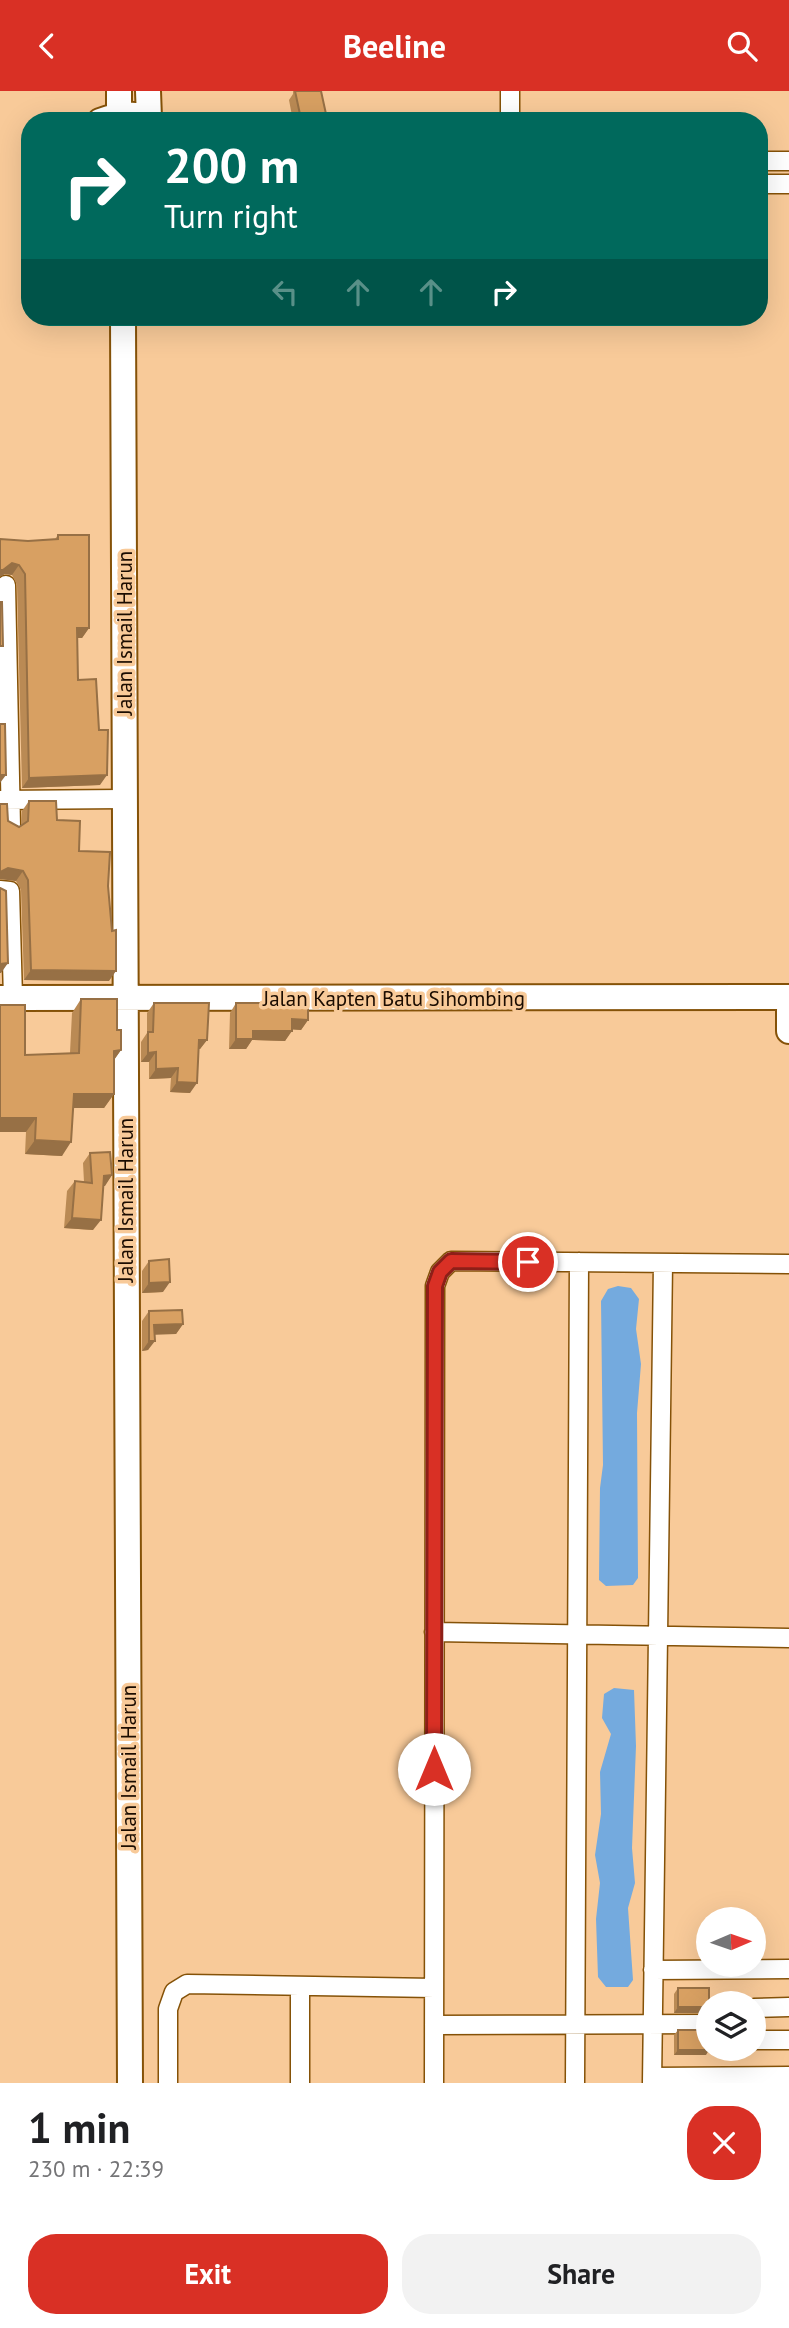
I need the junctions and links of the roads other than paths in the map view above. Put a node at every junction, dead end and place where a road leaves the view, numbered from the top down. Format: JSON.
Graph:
{"nodes":[{"id":1,"x":148,"y":91,"type":"edge"},
{"id":2,"x":510,"y":91,"type":"edge"},
{"id":3,"x":149,"y":112,"type":"edge"},
{"id":4,"x":510,"y":112,"type":"edge"},
{"id":5,"x":768,"y":160,"type":"edge"},
{"id":6,"x":789,"y":161,"type":"edge"},
{"id":7,"x":768,"y":184,"type":"edge"},
{"id":8,"x":789,"y":184,"type":"edge"},
{"id":9,"x":124,"y":326,"type":"edge"},
{"id":10,"x":6,"y":585,"type":"dead end"},
{"id":11,"x":3,"y":609,"type":"edge"},
{"id":12,"x":4,"y":705,"type":"edge"},
{"id":13,"x":124,"y":799,"type":"junction"},
{"id":14,"x":5,"y":800,"type":"edge"},
{"id":15,"x":11,"y":826,"type":"edge"},
{"id":16,"x":0,"y":890,"type":"edge"},
{"id":17,"x":789,"y":997,"type":"edge"},
{"id":18,"x":7,"y":998,"type":"edge"},
{"id":19,"x":124,"y":999,"type":"junction"},
{"id":20,"x":789,"y":1011,"type":"edge"},
{"id":21,"x":789,"y":1031,"type":"edge"},
{"id":22,"x":579,"y":1262,"type":"junction"},
{"id":23,"x":663,"y":1263,"type":"junction"},
{"id":24,"x":789,"y":1264,"type":"edge"},
{"id":25,"x":434,"y":1632,"type":"junction"},
{"id":26,"x":578,"y":1634,"type":"junction"},
{"id":27,"x":658,"y":1636,"type":"junction"},
{"id":28,"x":789,"y":1638,"type":"edge"},
{"id":29,"x":789,"y":1969,"type":"edge"},
{"id":30,"x":653,"y":1970,"type":"junction"},
{"id":31,"x":300,"y":1986,"type":"junction"},
{"id":32,"x":434,"y":1988,"type":"junction"},
{"id":33,"x":789,"y":2007,"type":"edge"},
{"id":34,"x":766,"y":2008,"type":"edge"},
{"id":35,"x":576,"y":2024,"type":"junction"},
{"id":36,"x":652,"y":2024,"type":"junction"},
{"id":37,"x":696,"y":2024,"type":"edge"},
{"id":38,"x":434,"y":2025,"type":"junction"},
{"id":39,"x":766,"y":2040,"type":"edge"},
{"id":40,"x":789,"y":2040,"type":"edge"},
{"id":41,"x":789,"y":2076,"type":"edge"},
{"id":42,"x":652,"y":2080,"type":"edge"},
{"id":43,"x":130,"y":2083,"type":"edge"},
{"id":44,"x":168,"y":2083,"type":"edge"},
{"id":45,"x":300,"y":2083,"type":"edge"},
{"id":46,"x":434,"y":2083,"type":"edge"},
{"id":47,"x":575,"y":2083,"type":"edge"}],
"edges":[{"from":1,"to":3,"type":"street"},
{"from":2,"to":4,"type":"street"},
{"from":5,"to":6,"type":"street"},
{"from":7,"to":8,"type":"street"},
{"from":9,"to":13,"type":"street","name":"Jalan Ismail Harun"},
{"from":10,"to":11,"type":"street"},
{"from":11,"to":12,"type":"street"},
{"from":12,"to":14,"type":"street"},
{"from":13,"to":14,"type":"street"},
{"from":13,"to":19,"type":"street","name":"Jalan Ismail Harun"},
{"from":14,"to":15,"type":"street"},
{"from":16,"to":18,"type":"street"},
{"from":17,"to":19,"type":"street","name":"Jalan Kapten Batu Sihombing"},
{"from":18,"to":19,"type":"street","name":"Jalan Kapten Batu Sihombing"},
{"from":19,"to":43,"type":"street","name":"Jalan Ismail Harun"},
{"from":20,"to":21,"type":"street"},
{"from":22,"to":23,"type":"street"},
{"from":22,"to":25,"type":"street"},
{"from":22,"to":26,"type":"street"},
{"from":23,"to":24,"type":"street"},
{"from":23,"to":27,"type":"street"},
{"from":25,"to":26,"type":"street"},
{"from":25,"to":32,"type":"street"},
{"from":26,"to":27,"type":"street"},
{"from":26,"to":35,"type":"street"},
{"from":27,"to":28,"type":"street"},
{"from":27,"to":30,"type":"street"},
{"from":29,"to":30,"type":"street"},
{"from":30,"to":36,"type":"street"},
{"from":31,"to":32,"type":"street"},
{"from":31,"to":44,"type":"street"},
{"from":31,"to":45,"type":"street"},
{"from":32,"to":38,"type":"street"},
{"from":33,"to":34,"type":"street"},
{"from":35,"to":36,"type":"street"},
{"from":35,"to":38,"type":"street"},
{"from":35,"to":47,"type":"street"},
{"from":36,"to":37,"type":"street"},
{"from":36,"to":42,"type":"street"},
{"from":38,"to":46,"type":"street"},
{"from":39,"to":40,"type":"street"},
{"from":41,"to":42,"type":"street"}]}
